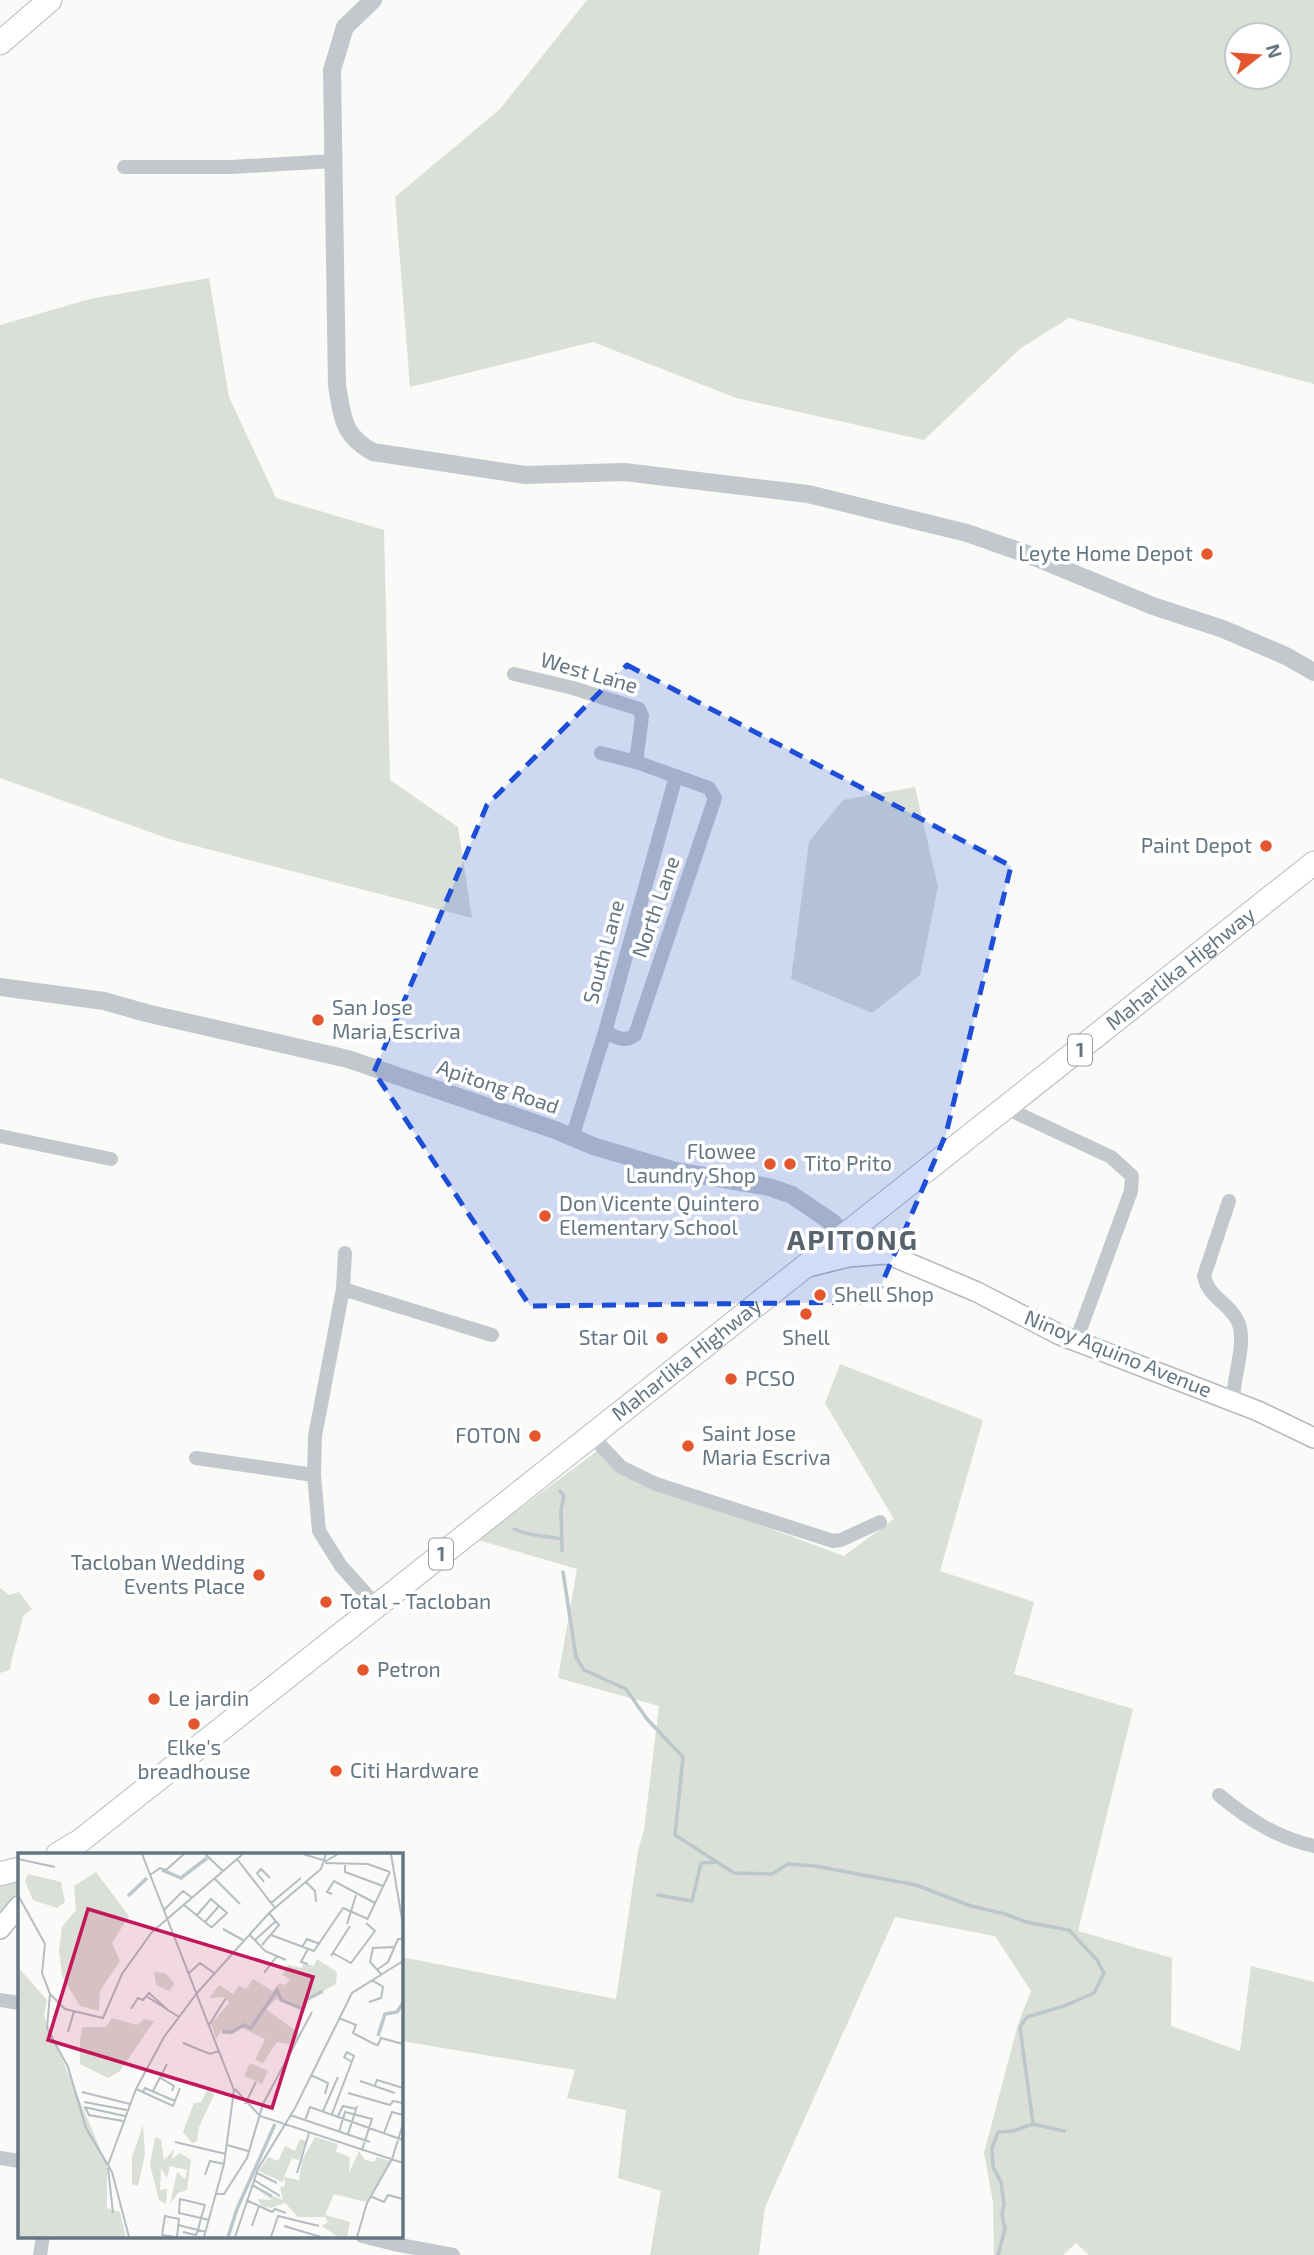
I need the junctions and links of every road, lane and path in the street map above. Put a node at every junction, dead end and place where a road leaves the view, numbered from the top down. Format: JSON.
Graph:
{"nodes":[{"id":1,"x":50,"y":0,"type":"edge"},
{"id":2,"x":373,"y":0,"type":"edge"},
{"id":3,"x":0,"y":43,"type":"edge"},
{"id":4,"x":333,"y":161,"type":"junction"},
{"id":5,"x":124,"y":167,"type":"dead end"},
{"id":6,"x":1314,"y":672,"type":"edge"},
{"id":7,"x":514,"y":674,"type":"dead end"},
{"id":8,"x":601,"y":753,"type":"dead end"},
{"id":9,"x":636,"y":762,"type":"junction"},
{"id":10,"x":676,"y":776,"type":"junction"},
{"id":11,"x":1314,"y":863,"type":"edge"},
{"id":12,"x":0,"y":986,"type":"edge"},
{"id":13,"x":604,"y":1032,"type":"junction"},
{"id":14,"x":1006,"y":1108,"type":"junction"},
{"id":15,"x":0,"y":1136,"type":"edge"},
{"id":16,"x":572,"y":1138,"type":"junction"},
{"id":17,"x":111,"y":1159,"type":"dead end"},
{"id":18,"x":1229,"y":1201,"type":"dead end"},
{"id":19,"x":845,"y":1236,"type":"junction"},
{"id":20,"x":345,"y":1253,"type":"dead end"},
{"id":21,"x":893,"y":1254,"type":"junction"},
{"id":22,"x":804,"y":1269,"type":"junction"},
{"id":23,"x":342,"y":1289,"type":"junction"},
{"id":24,"x":492,"y":1335,"type":"dead end"},
{"id":25,"x":1076,"y":1341,"type":"junction"},
{"id":26,"x":1233,"y":1401,"type":"junction"},
{"id":27,"x":590,"y":1434,"type":"junction"},
{"id":28,"x":1314,"y":1438,"type":"edge"},
{"id":29,"x":196,"y":1458,"type":"dead end"},
{"id":30,"x":314,"y":1475,"type":"junction"},
{"id":31,"x":880,"y":1522,"type":"dead end"},
{"id":32,"x":376,"y":1605,"type":"junction"},
{"id":33,"x":1219,"y":1796,"type":"dead end"},
{"id":34,"x":1314,"y":1846,"type":"edge"},
{"id":35,"x":74,"y":1848,"type":"edge"},
{"id":36,"x":18,"y":1869,"type":"edge"},
{"id":37,"x":0,"y":1874,"type":"edge"},
{"id":38,"x":18,"y":1907,"type":"edge"},
{"id":39,"x":0,"y":1929,"type":"edge"},
{"id":40,"x":0,"y":2000,"type":"edge"},
{"id":41,"x":18,"y":2003,"type":"edge"},
{"id":42,"x":0,"y":2158,"type":"edge"},
{"id":43,"x":18,"y":2161,"type":"edge"},
{"id":44,"x":370,"y":2238,"type":"edge"},
{"id":45,"x":453,"y":2255,"type":"edge"}],
"edges":[{"from":1,"to":3,"type":"main road"},
{"from":2,"to":4,"type":"street"},
{"from":4,"to":5,"type":"street"},
{"from":4,"to":6,"type":"street"},
{"from":7,"to":9,"type":"street","name":"West Lane"},
{"from":8,"to":9,"type":"street"},
{"from":9,"to":10,"type":"street"},
{"from":10,"to":13,"type":"street","name":"South Lane"},
{"from":10,"to":13,"type":"street","name":"North Lane"},
{"from":11,"to":14,"type":"main road","name":"Maharlika Highway","number":"1"},
{"from":12,"to":16,"type":"street","name":"Apitong Road"},
{"from":13,"to":16,"type":"street","name":"South Lane"},
{"from":14,"to":19,"type":"main road","name":"Maharlika Highway","number":"1"},
{"from":14,"to":25,"type":"street"},
{"from":15,"to":17,"type":"street"},
{"from":16,"to":19,"type":"street","name":"Apitong Road"},
{"from":18,"to":26,"type":"street"},
{"from":19,"to":21,"type":"main road","name":"Ninoy Aquino Avenue"},
{"from":19,"to":22,"type":"main road","name":"Maharlika Highway","number":"1"},
{"from":20,"to":23,"type":"street"},
{"from":21,"to":22,"type":"main road"},
{"from":21,"to":25,"type":"main road","name":"Ninoy Aquino Avenue"},
{"from":22,"to":27,"type":"main road","name":"Maharlika Highway","number":"1"},
{"from":23,"to":24,"type":"street"},
{"from":23,"to":30,"type":"street"},
{"from":25,"to":26,"type":"main road","name":"Ninoy Aquino Avenue"},
{"from":26,"to":28,"type":"main road","name":"Ninoy Aquino Avenue"},
{"from":27,"to":31,"type":"street"},
{"from":27,"to":32,"type":"main road","name":"Maharlika Highway","number":"1"},
{"from":29,"to":30,"type":"street"},
{"from":30,"to":32,"type":"street"},
{"from":32,"to":35,"type":"main road","name":"Maharlika Highway","number":"1"},
{"from":33,"to":34,"type":"street"},
{"from":36,"to":37,"type":"main road"},
{"from":38,"to":39,"type":"main road"},
{"from":40,"to":41,"type":"street"},
{"from":42,"to":43,"type":"street"},
{"from":44,"to":45,"type":"street"}]}
